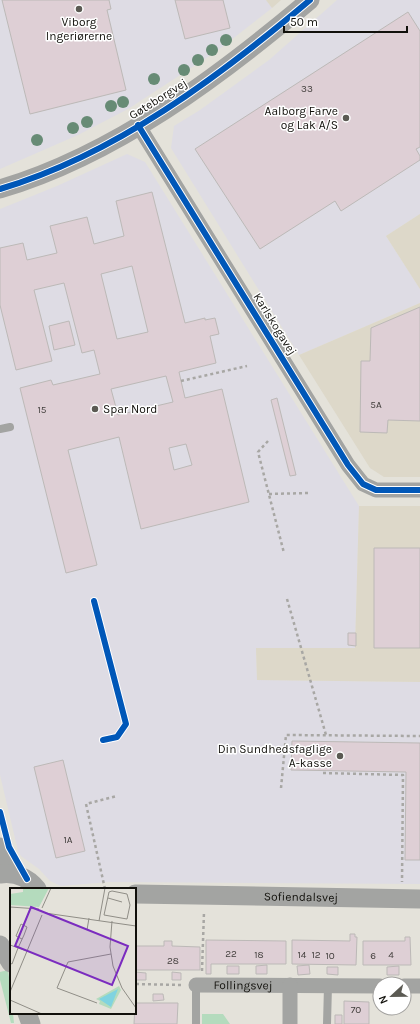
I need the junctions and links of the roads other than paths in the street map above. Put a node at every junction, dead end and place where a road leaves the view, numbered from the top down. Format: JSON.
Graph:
{"nodes":[{"id":1,"x":310,"y":0,"type":"edge"},
{"id":2,"x":138,"y":125,"type":"junction"},
{"id":3,"x":0,"y":188,"type":"edge"},
{"id":4,"x":10,"y":427,"type":"dead end"},
{"id":5,"x":0,"y":429,"type":"edge"},
{"id":6,"x":420,"y":490,"type":"edge"},
{"id":7,"x":0,"y":847,"type":"edge"},
{"id":8,"x":5,"y":874,"type":"edge"},
{"id":9,"x":36,"y":888,"type":"edge"},
{"id":10,"x":136,"y":894,"type":"edge"},
{"id":11,"x":183,"y":896,"type":"junction"},
{"id":12,"x":411,"y":899,"type":"edge"},
{"id":13,"x":136,"y":902,"type":"edge"},
{"id":14,"x":0,"y":944,"type":"edge"},
{"id":15,"x":10,"y":961,"type":"edge"},
{"id":16,"x":199,"y":985,"type":"joint"},
{"id":17,"x":290,"y":985,"type":"junction"},
{"id":18,"x":328,"y":986,"type":"junction"},
{"id":19,"x":372,"y":986,"type":"edge"},
{"id":20,"x":27,"y":1014,"type":"edge"},
{"id":21,"x":37,"y":1014,"type":"edge"},
{"id":22,"x":31,"y":1024,"type":"edge"},
{"id":23,"x":38,"y":1024,"type":"edge"},
{"id":24,"x":196,"y":1024,"type":"edge"},
{"id":25,"x":290,"y":1024,"type":"edge"},
{"id":26,"x":327,"y":1024,"type":"edge"}],
"edges":[{"from":1,"to":2,"type":"street","name":"Gøteborgvej"},
{"from":2,"to":3,"type":"street","name":"Gøteborgvej"},
{"from":2,"to":6,"type":"street","name":"Karlskogavej"},
{"from":4,"to":5,"type":"lane"},
{"from":7,"to":8,"type":"street"},
{"from":8,"to":9,"type":"street"},
{"from":10,"to":11,"type":"street","name":"Sofiendalsvej"},
{"from":11,"to":12,"type":"street","name":"Sofiendalsvej"},
{"from":11,"to":13,"type":"street","name":"Sofiendalsvej"},
{"from":14,"to":15,"type":"street"},
{"from":16,"to":17,"type":"street","name":"Follingsvej"},
{"from":16,"to":24,"type":"lane"},
{"from":17,"to":18,"type":"street","name":"Follingsvej"},
{"from":17,"to":25,"type":"street","name":"Follingsvej"},
{"from":18,"to":19,"type":"street","name":"Follingsvej"},
{"from":18,"to":26,"type":"lane"},
{"from":20,"to":22,"type":"street"},
{"from":21,"to":23,"type":"street"}]}
